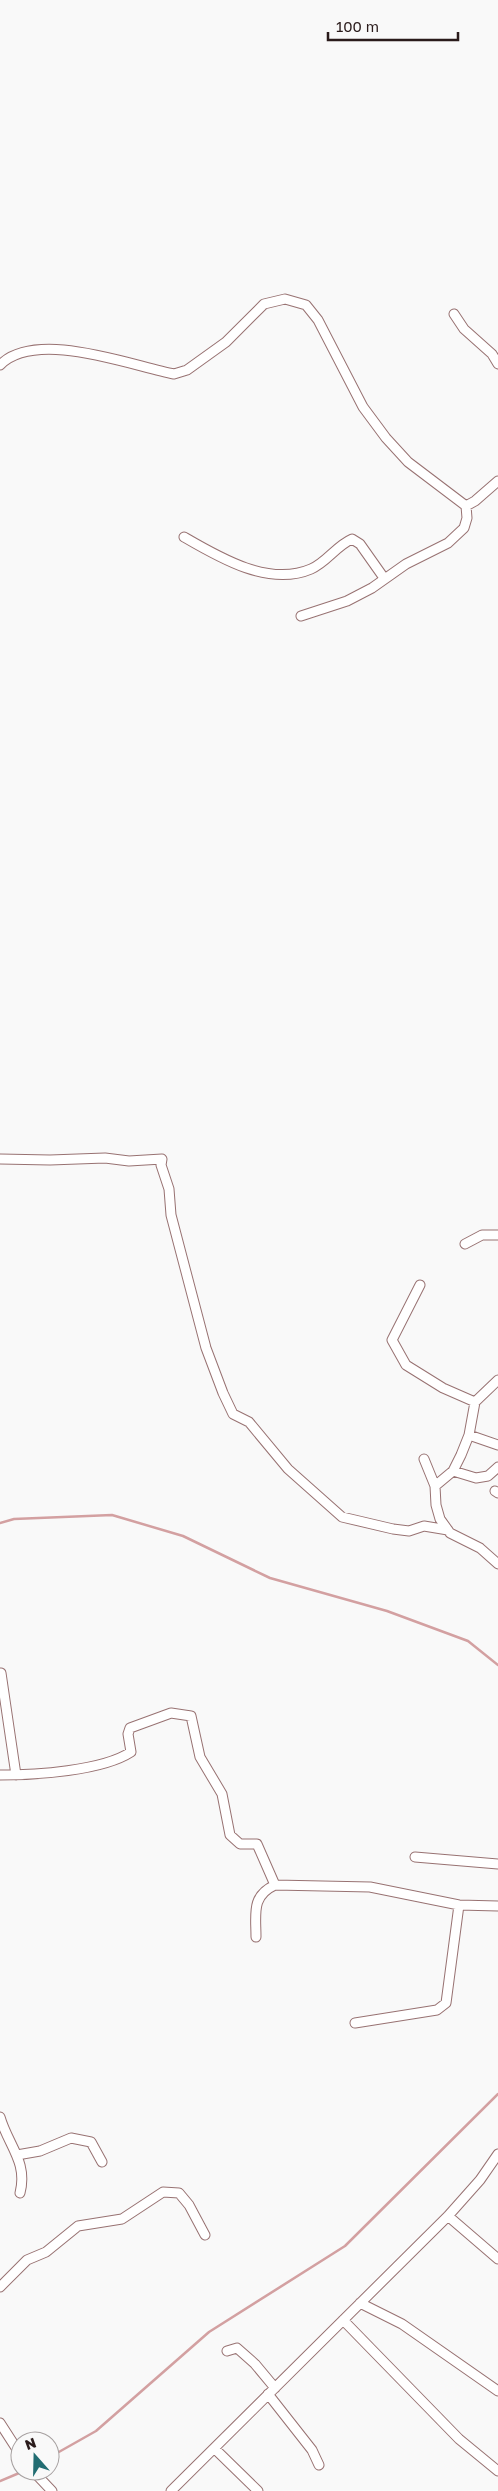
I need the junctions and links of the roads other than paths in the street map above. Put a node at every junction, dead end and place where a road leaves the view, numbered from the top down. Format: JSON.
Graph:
{"nodes":[{"id":1,"x":454,"y":314,"type":"dead end"},
{"id":2,"x":498,"y":364,"type":"edge"},
{"id":3,"x":0,"y":365,"type":"edge"},
{"id":4,"x":498,"y":481,"type":"edge"},
{"id":5,"x":466,"y":506,"type":"junction"},
{"id":6,"x":184,"y":538,"type":"dead end"},
{"id":7,"x":384,"y":578,"type":"junction"},
{"id":8,"x":301,"y":616,"type":"dead end"},
{"id":9,"x":0,"y":1159,"type":"edge"},
{"id":10,"x":498,"y":1235,"type":"edge"},
{"id":11,"x":466,"y":1244,"type":"dead end"},
{"id":12,"x":420,"y":1285,"type":"dead end"},
{"id":13,"x":498,"y":1380,"type":"edge"},
{"id":14,"x":475,"y":1402,"type":"junction"},
{"id":15,"x":469,"y":1435,"type":"junction"},
{"id":16,"x":498,"y":1445,"type":"edge"},
{"id":17,"x":424,"y":1459,"type":"dead end"},
{"id":18,"x":498,"y":1467,"type":"edge"},
{"id":19,"x":453,"y":1471,"type":"junction"},
{"id":20,"x":435,"y":1486,"type":"junction"},
{"id":21,"x":448,"y":1530,"type":"junction"},
{"id":22,"x":498,"y":1564,"type":"edge"},
{"id":23,"x":1,"y":1673,"type":"dead end"},
{"id":24,"x":0,"y":1775,"type":"edge"},
{"id":25,"x":16,"y":1775,"type":"junction"},
{"id":26,"x":415,"y":1857,"type":"dead end"},
{"id":27,"x":498,"y":1864,"type":"edge"},
{"id":28,"x":275,"y":1885,"type":"junction"},
{"id":29,"x":459,"y":1905,"type":"junction"},
{"id":30,"x":498,"y":1906,"type":"edge"},
{"id":31,"x":256,"y":1937,"type":"dead end"},
{"id":32,"x":355,"y":2023,"type":"dead end"},
{"id":33,"x":0,"y":2117,"type":"edge"},
{"id":34,"x":498,"y":2154,"type":"edge"},
{"id":35,"x":17,"y":2155,"type":"junction"},
{"id":36,"x":102,"y":2162,"type":"dead end"},
{"id":37,"x":20,"y":2193,"type":"dead end"},
{"id":38,"x":448,"y":2216,"type":"junction"},
{"id":39,"x":205,"y":2235,"type":"dead end"},
{"id":40,"x":498,"y":2259,"type":"edge"},
{"id":41,"x":0,"y":2287,"type":"edge"},
{"id":42,"x":360,"y":2303,"type":"junction"},
{"id":43,"x":343,"y":2320,"type":"junction"},
{"id":44,"x":227,"y":2351,"type":"dead end"},
{"id":45,"x":271,"y":2391,"type":"junction"},
{"id":46,"x":498,"y":2391,"type":"edge"},
{"id":47,"x":0,"y":2423,"type":"edge"},
{"id":48,"x":10,"y":2438,"type":"edge"},
{"id":49,"x":216,"y":2449,"type":"junction"},
{"id":50,"x":319,"y":2465,"type":"dead end"},
{"id":51,"x":498,"y":2471,"type":"edge"},
{"id":52,"x":42,"y":2481,"type":"edge"},
{"id":53,"x":174,"y":2490,"type":"edge"},
{"id":54,"x":52,"y":2491,"type":"edge"},
{"id":55,"x":258,"y":2491,"type":"edge"}],
"edges":[{"from":1,"to":2,"type":"street"},
{"from":3,"to":5,"type":"street"},
{"from":4,"to":5,"type":"street"},
{"from":5,"to":7,"type":"street"},
{"from":6,"to":7,"type":"street"},
{"from":7,"to":8,"type":"street"},
{"from":9,"to":21,"type":"street"},
{"from":10,"to":11,"type":"street"},
{"from":12,"to":14,"type":"street"},
{"from":13,"to":14,"type":"street"},
{"from":14,"to":15,"type":"street"},
{"from":15,"to":16,"type":"street"},
{"from":15,"to":19,"type":"street"},
{"from":17,"to":20,"type":"street"},
{"from":18,"to":19,"type":"street"},
{"from":19,"to":20,"type":"street"},
{"from":20,"to":21,"type":"street"},
{"from":21,"to":22,"type":"street"},
{"from":23,"to":25,"type":"street"},
{"from":24,"to":25,"type":"street"},
{"from":25,"to":28,"type":"street"},
{"from":26,"to":27,"type":"street"},
{"from":28,"to":29,"type":"street"},
{"from":28,"to":31,"type":"street"},
{"from":29,"to":30,"type":"street"},
{"from":29,"to":32,"type":"street"},
{"from":33,"to":35,"type":"street"},
{"from":34,"to":38,"type":"street"},
{"from":35,"to":36,"type":"street"},
{"from":35,"to":37,"type":"street"},
{"from":38,"to":40,"type":"street"},
{"from":38,"to":42,"type":"street"},
{"from":39,"to":41,"type":"street"},
{"from":42,"to":43,"type":"street"},
{"from":42,"to":46,"type":"street"},
{"from":43,"to":45,"type":"street"},
{"from":43,"to":51,"type":"street"},
{"from":44,"to":45,"type":"street"},
{"from":45,"to":49,"type":"street"},
{"from":45,"to":50,"type":"street"},
{"from":47,"to":48,"type":"street"},
{"from":49,"to":53,"type":"street"},
{"from":49,"to":55,"type":"street"},
{"from":52,"to":54,"type":"street"}]}
